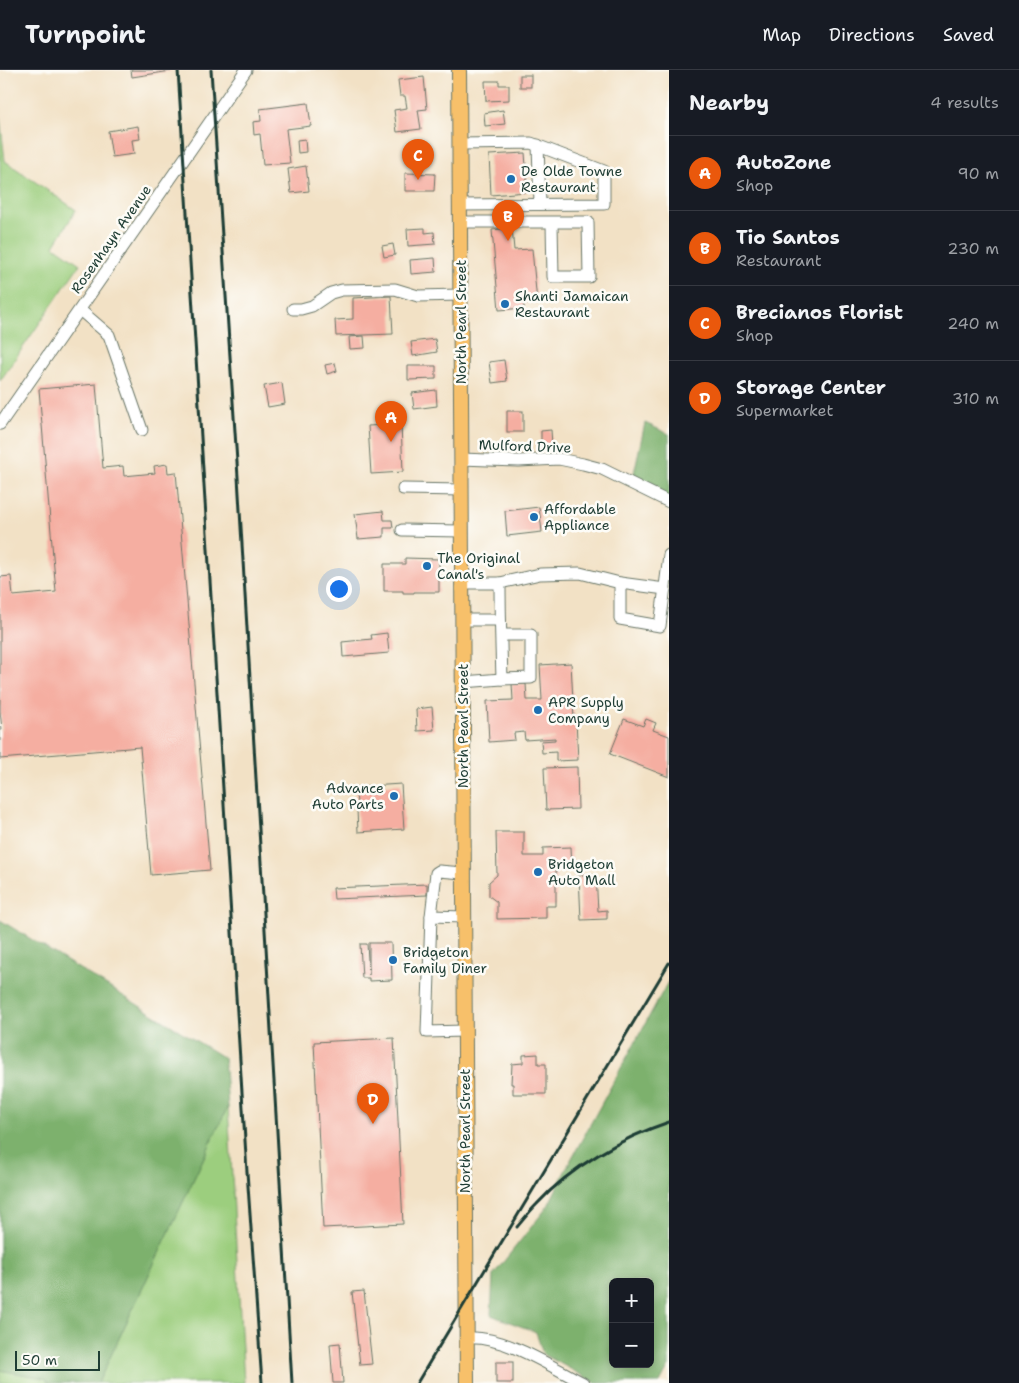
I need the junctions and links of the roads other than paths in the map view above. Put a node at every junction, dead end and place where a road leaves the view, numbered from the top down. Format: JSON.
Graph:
{"nodes":[{"id":1,"x":246,"y":70,"type":"edge"},
{"id":2,"x":459,"y":70,"type":"edge"},
{"id":3,"x":459,"y":144,"type":"junction"},
{"id":4,"x":538,"y":145,"type":"junction"},
{"id":5,"x":540,"y":204,"type":"junction"},
{"id":6,"x":460,"y":205,"type":"junction"},
{"id":7,"x":460,"y":222,"type":"junction"},
{"id":8,"x":552,"y":222,"type":"junction"},
{"id":9,"x":460,"y":295,"type":"junction"},
{"id":10,"x":293,"y":309,"type":"dead end"},
{"id":11,"x":80,"y":310,"type":"junction"},
{"id":12,"x":0,"y":424,"type":"edge"},
{"id":13,"x":142,"y":430,"type":"dead end"},
{"id":14,"x":462,"y":459,"type":"junction"},
{"id":15,"x":403,"y":489,"type":"dead end"},
{"id":16,"x":462,"y":490,"type":"junction"},
{"id":17,"x":669,"y":502,"type":"edge"},
{"id":18,"x":402,"y":530,"type":"dead end"},
{"id":19,"x":462,"y":531,"type":"junction"},
{"id":20,"x":669,"y":555,"type":"edge"},
{"id":21,"x":462,"y":583,"type":"junction"},
{"id":22,"x":500,"y":583,"type":"junction"},
{"id":23,"x":620,"y":583,"type":"junction"},
{"id":24,"x":665,"y":589,"type":"junction"},
{"id":25,"x":462,"y":620,"type":"junction"},
{"id":26,"x":500,"y":620,"type":"junction"},
{"id":27,"x":500,"y":635,"type":"junction"},
{"id":28,"x":502,"y":679,"type":"junction"},
{"id":29,"x":463,"y":682,"type":"junction"},
{"id":30,"x":463,"y":874,"type":"junction"},
{"id":31,"x":431,"y":916,"type":"junction"},
{"id":32,"x":464,"y":917,"type":"junction"},
{"id":33,"x":464,"y":1030,"type":"junction"},
{"id":34,"x":466,"y":1338,"type":"junction"},
{"id":35,"x":467,"y":1383,"type":"edge"},
{"id":36,"x":583,"y":1383,"type":"edge"}],
"edges":[{"from":1,"to":11,"type":"street","name":"Rosenhayn Avenue"},
{"from":2,"to":3,"type":"main road","name":"North Pearl Street"},
{"from":3,"to":4,"type":"street"},
{"from":3,"to":6,"type":"main road","name":"North Pearl Street"},
{"from":4,"to":5,"type":"street"},
{"from":4,"to":5,"type":"street"},
{"from":5,"to":6,"type":"street"},
{"from":6,"to":7,"type":"main road","name":"North Pearl Street"},
{"from":7,"to":8,"type":"street"},
{"from":7,"to":9,"type":"main road","name":"North Pearl Street"},
{"from":8,"to":8,"type":"street"},
{"from":9,"to":10,"type":"street"},
{"from":9,"to":14,"type":"main road","name":"North Pearl Street"},
{"from":11,"to":12,"type":"street","name":"Rosenhayn Avenue"},
{"from":11,"to":13,"type":"street"},
{"from":14,"to":16,"type":"main road","name":"North Pearl Street"},
{"from":14,"to":17,"type":"street","name":"Mulford Drive"},
{"from":15,"to":16,"type":"street"},
{"from":16,"to":19,"type":"main road","name":"North Pearl Street"},
{"from":18,"to":19,"type":"street"},
{"from":19,"to":21,"type":"main road","name":"North Pearl Street"},
{"from":20,"to":24,"type":"street"},
{"from":21,"to":22,"type":"street"},
{"from":21,"to":25,"type":"main road","name":"North Pearl Street"},
{"from":22,"to":23,"type":"street"},
{"from":22,"to":26,"type":"street"},
{"from":23,"to":24,"type":"street"},
{"from":23,"to":24,"type":"street"},
{"from":25,"to":26,"type":"street"},
{"from":25,"to":29,"type":"main road","name":"North Pearl Street"},
{"from":26,"to":27,"type":"street"},
{"from":27,"to":28,"type":"street"},
{"from":27,"to":28,"type":"street"},
{"from":28,"to":29,"type":"street"},
{"from":29,"to":30,"type":"main road","name":"North Pearl Street"},
{"from":30,"to":31,"type":"street"},
{"from":30,"to":32,"type":"main road","name":"North Pearl Street"},
{"from":31,"to":32,"type":"street"},
{"from":31,"to":33,"type":"street"},
{"from":32,"to":33,"type":"main road","name":"North Pearl Street"},
{"from":33,"to":34,"type":"main road","name":"North Pearl Street"},
{"from":34,"to":35,"type":"main road","name":"North Pearl Street"},
{"from":34,"to":36,"type":"street"}]}
